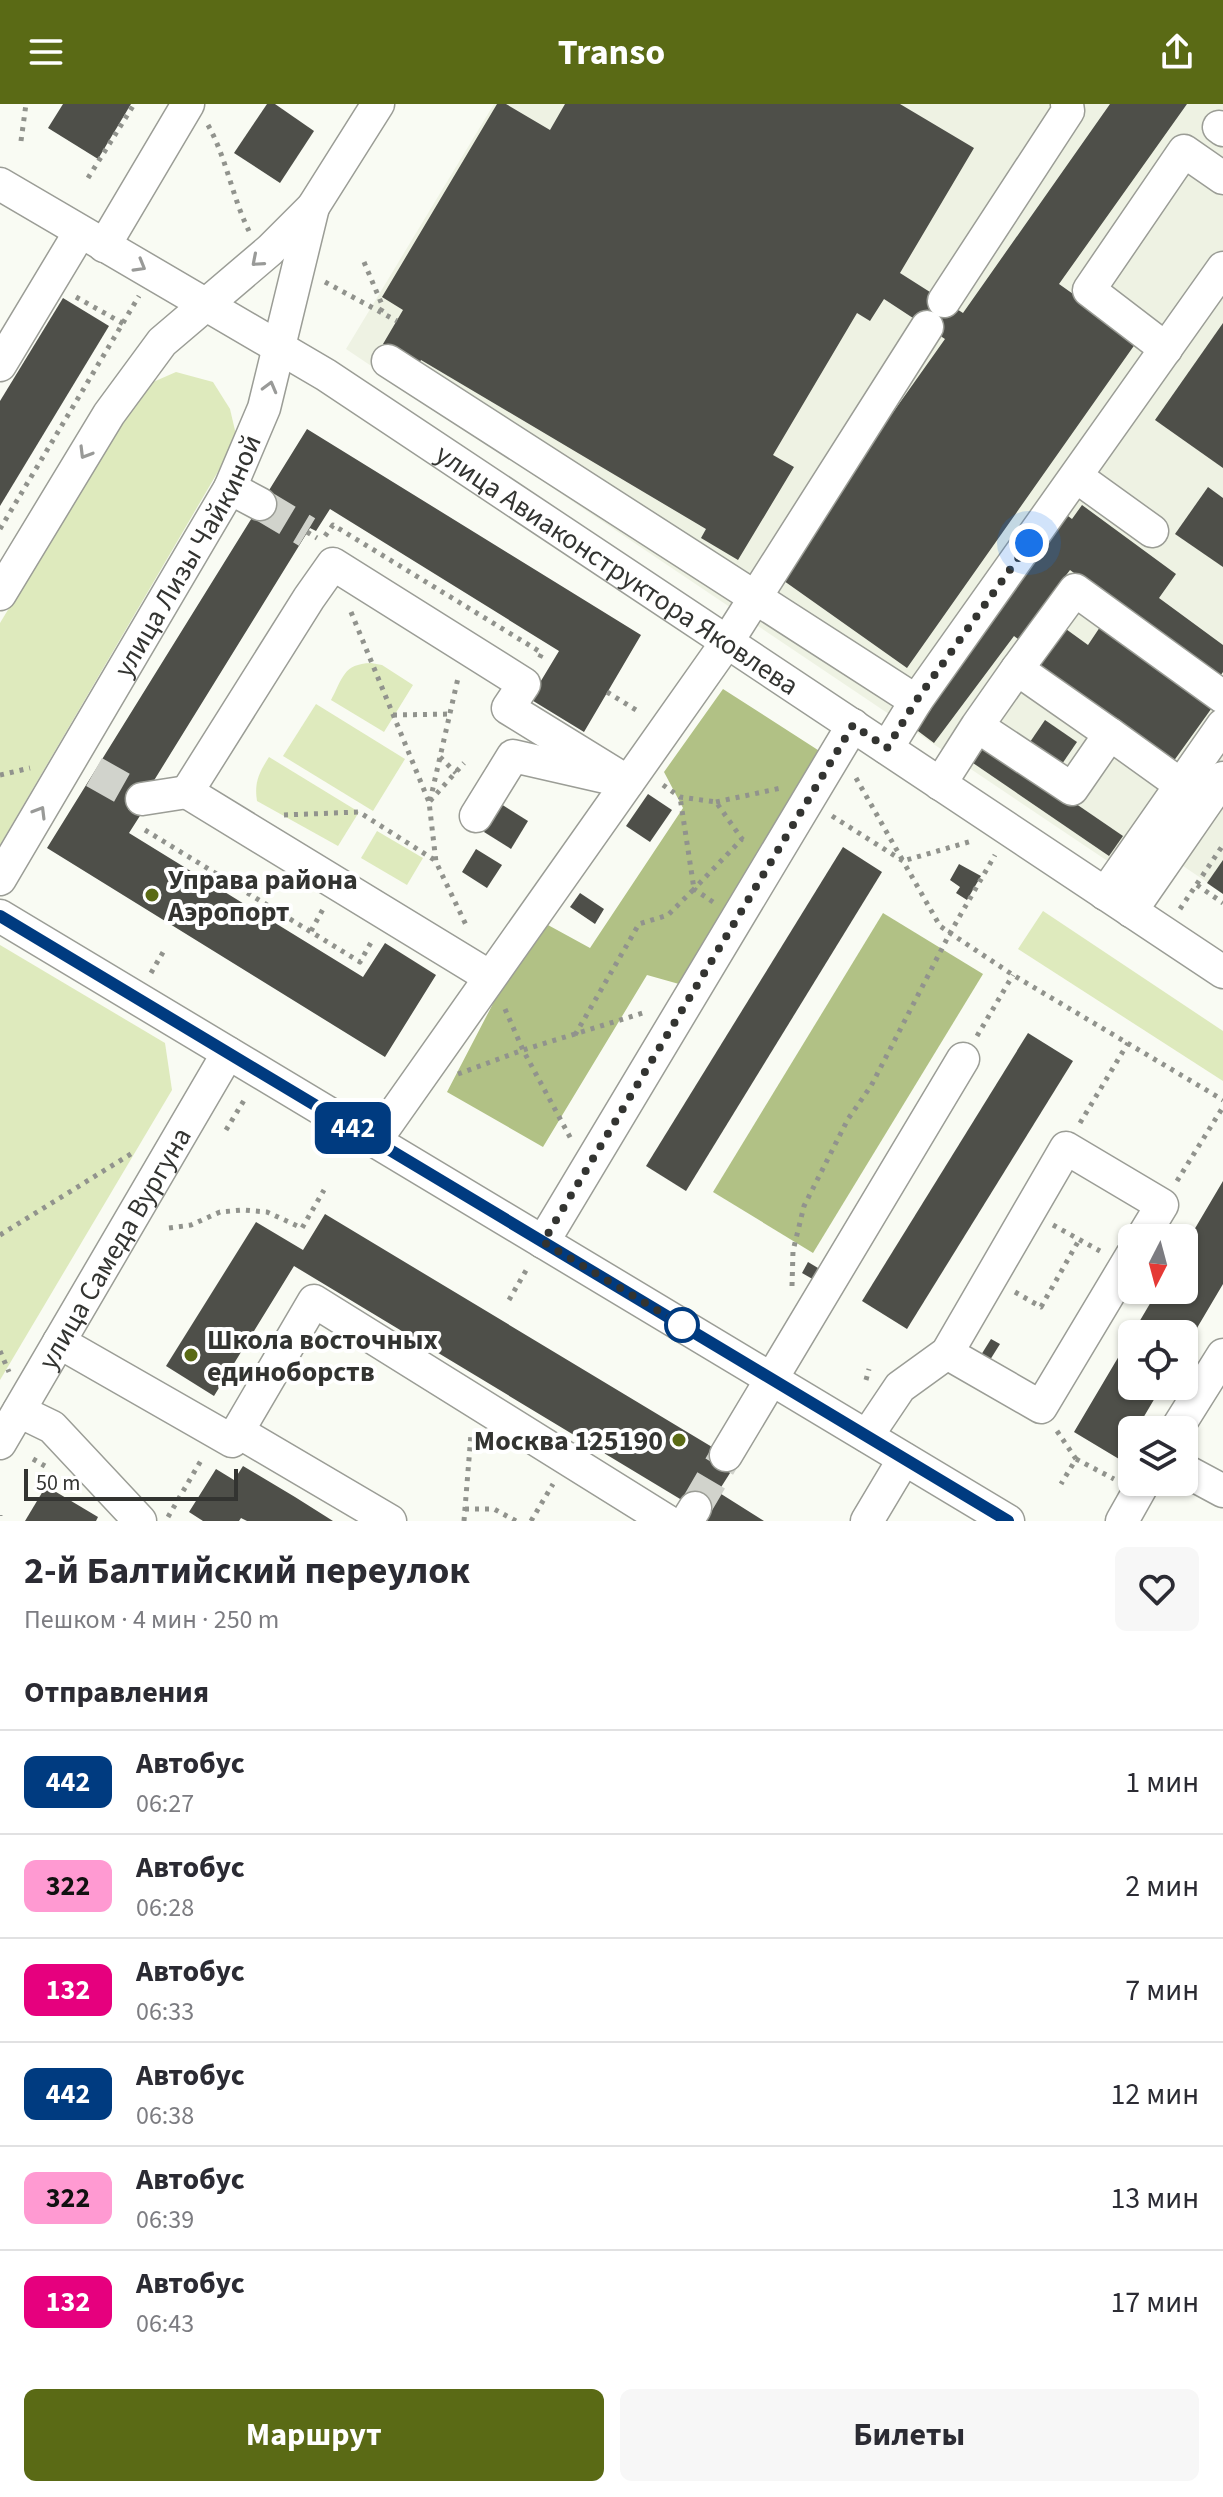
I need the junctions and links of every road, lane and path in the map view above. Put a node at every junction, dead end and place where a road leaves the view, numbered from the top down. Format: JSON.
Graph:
{"nodes":[{"id":1,"x":26,"y":104,"type":"edge"},
{"id":2,"x":188,"y":104,"type":"edge"},
{"id":3,"x":378,"y":104,"type":"edge"},
{"id":4,"x":1067,"y":104,"type":"edge"},
{"id":5,"x":133,"y":106,"type":"dead end"},
{"id":6,"x":21,"y":141,"type":"dead end"},
{"id":7,"x":88,"y":178,"type":"dead end"},
{"id":8,"x":1223,"y":178,"type":"edge"},
{"id":9,"x":0,"y":184,"type":"edge"},
{"id":10,"x":313,"y":207,"type":"junction"},
{"id":11,"x":92,"y":239,"type":"junction"},
{"id":12,"x":253,"y":239,"type":"dead end"},
{"id":13,"x":364,"y":262,"type":"dead end"},
{"id":14,"x":313,"y":276,"type":"dead end"},
{"id":15,"x":1220,"y":278,"type":"edge"},
{"id":16,"x":50,"y":281,"type":"junction"},
{"id":17,"x":142,"y":289,"type":"dead end"},
{"id":18,"x":206,"y":305,"type":"junction"},
{"id":19,"x":380,"y":312,"type":"junction"},
{"id":20,"x":397,"y":321,"type":"dead end"},
{"id":21,"x":124,"y":324,"type":"junction"},
{"id":22,"x":280,"y":347,"type":"junction"},
{"id":23,"x":1166,"y":349,"type":"junction"},
{"id":24,"x":388,"y":361,"type":"dead end"},
{"id":25,"x":0,"y":365,"type":"edge"},
{"id":26,"x":1077,"y":477,"type":"junction"},
{"id":27,"x":230,"y":488,"type":"junction"},
{"id":28,"x":260,"y":504,"type":"tunnel mouth"},
{"id":29,"x":0,"y":529,"type":"edge"},
{"id":30,"x":1152,"y":531,"type":"dead end"},
{"id":31,"x":333,"y":564,"type":"junction"},
{"id":32,"x":0,"y":594,"type":"edge"},
{"id":33,"x":754,"y":597,"type":"junction"},
{"id":34,"x":727,"y":642,"type":"junction"},
{"id":35,"x":463,"y":646,"type":"junction"},
{"id":36,"x":1017,"y":669,"type":"junction"},
{"id":37,"x":607,"y":692,"type":"dead end"},
{"id":38,"x":1223,"y":697,"type":"edge"},
{"id":39,"x":916,"y":701,"type":"junction"},
{"id":40,"x":451,"y":714,"type":"junction"},
{"id":41,"x":393,"y":715,"type":"junction"},
{"id":42,"x":1223,"y":725,"type":"edge"},
{"id":43,"x":977,"y":726,"type":"junction"},
{"id":44,"x":665,"y":728,"type":"junction"},
{"id":45,"x":1110,"y":734,"type":"junction"},
{"id":46,"x":845,"y":738,"type":"junction"},
{"id":47,"x":887,"y":748,"type":"junction"},
{"id":48,"x":440,"y":757,"type":"junction"},
{"id":49,"x":464,"y":763,"type":"dead end"},
{"id":50,"x":456,"y":773,"type":"junction"},
{"id":51,"x":633,"y":775,"type":"junction"},
{"id":52,"x":1223,"y":778,"type":"edge"},
{"id":53,"x":940,"y":784,"type":"junction"},
{"id":54,"x":1181,"y":785,"type":"junction"},
{"id":55,"x":814,"y":790,"type":"junction"},
{"id":56,"x":187,"y":792,"type":"junction"},
{"id":57,"x":680,"y":797,"type":"junction"},
{"id":58,"x":429,"y":802,"type":"junction"},
{"id":59,"x":716,"y":802,"type":"junction"},
{"id":60,"x":141,"y":813,"type":"joint"},
{"id":61,"x":476,"y":816,"type":"dead end"},
{"id":62,"x":230,"y":818,"type":"junction"},
{"id":63,"x":742,"y":839,"type":"junction"},
{"id":64,"x":1003,"y":843,"type":"junction"},
{"id":65,"x":1223,"y":845,"type":"edge"},
{"id":66,"x":773,"y":859,"type":"junction"},
{"id":67,"x":903,"y":861,"type":"junction"},
{"id":68,"x":436,"y":862,"type":"junction"},
{"id":69,"x":0,"y":879,"type":"edge"},
{"id":70,"x":1197,"y":885,"type":"junction"},
{"id":71,"x":694,"y":889,"type":"junction"},
{"id":72,"x":1118,"y":902,"type":"junction"},
{"id":73,"x":1223,"y":903,"type":"edge"},
{"id":74,"x":388,"y":915,"type":"junction"},
{"id":75,"x":0,"y":916,"type":"edge"},
{"id":76,"x":950,"y":933,"type":"junction"},
{"id":77,"x":1164,"y":933,"type":"junction"},
{"id":78,"x":470,"y":934,"type":"dead end"},
{"id":79,"x":1223,"y":972,"type":"edge"},
{"id":80,"x":1013,"y":975,"type":"junction"},
{"id":81,"x":490,"y":977,"type":"junction"},
{"id":82,"x":689,"y":998,"type":"junction"},
{"id":83,"x":574,"y":1036,"type":"junction"},
{"id":84,"x":1128,"y":1043,"type":"junction"},
{"id":85,"x":523,"y":1050,"type":"junction"},
{"id":86,"x":228,"y":1053,"type":"junction"},
{"id":87,"x":963,"y":1059,"type":"joint"},
{"id":88,"x":452,"y":1077,"type":"dead end"},
{"id":89,"x":251,"y":1089,"type":"dead end"},
{"id":90,"x":1223,"y":1100,"type":"edge"},
{"id":91,"x":1223,"y":1107,"type":"edge"},
{"id":92,"x":226,"y":1130,"type":"dead end"},
{"id":93,"x":375,"y":1141,"type":"junction"},
{"id":94,"x":145,"y":1145,"type":"dead end"},
{"id":95,"x":1066,"y":1148,"type":"junction"},
{"id":96,"x":587,"y":1168,"type":"junction"},
{"id":97,"x":324,"y":1190,"type":"dead end"},
{"id":98,"x":1162,"y":1205,"type":"junction"},
{"id":99,"x":1029,"y":1211,"type":"junction"},
{"id":100,"x":1150,"y":1224,"type":"edge"},
{"id":101,"x":169,"y":1228,"type":"dead end"},
{"id":102,"x":0,"y":1235,"type":"edge"},
{"id":103,"x":1079,"y":1240,"type":"junction"},
{"id":104,"x":543,"y":1242,"type":"junction"},
{"id":105,"x":1118,"y":1256,"type":"edge"},
{"id":106,"x":991,"y":1277,"type":"junction"},
{"id":107,"x":1118,"y":1278,"type":"edge"},
{"id":108,"x":509,"y":1300,"type":"dead end"},
{"id":109,"x":803,"y":1330,"type":"junction"},
{"id":110,"x":59,"y":1342,"type":"junction"},
{"id":111,"x":0,"y":1351,"type":"edge"},
{"id":112,"x":947,"y":1353,"type":"junction"},
{"id":113,"x":1223,"y":1355,"type":"edge"},
{"id":114,"x":11,"y":1375,"type":"dead end"},
{"id":115,"x":773,"y":1380,"type":"junction"},
{"id":116,"x":474,"y":1401,"type":"junction"},
{"id":117,"x":1041,"y":1407,"type":"junction"},
{"id":118,"x":19,"y":1411,"type":"junction"},
{"id":119,"x":1185,"y":1416,"type":"edge"},
{"id":120,"x":237,"y":1431,"type":"junction"},
{"id":121,"x":867,"y":1436,"type":"junction"},
{"id":122,"x":0,"y":1443,"type":"edge"},
{"id":123,"x":726,"y":1455,"type":"tunnel mouth"},
{"id":124,"x":215,"y":1458,"type":"dead end"},
{"id":125,"x":568,"y":1458,"type":"junction"},
{"id":126,"x":904,"y":1459,"type":"junction"},
{"id":127,"x":1076,"y":1459,"type":"junction"},
{"id":128,"x":1118,"y":1477,"type":"edge"},
{"id":129,"x":1198,"y":1478,"type":"edge"},
{"id":130,"x":1061,"y":1484,"type":"dead end"},
{"id":131,"x":1223,"y":1491,"type":"edge"},
{"id":132,"x":1137,"y":1496,"type":"edge"},
{"id":133,"x":465,"y":1509,"type":"junction"},
{"id":134,"x":129,"y":1516,"type":"edge"},
{"id":135,"x":683,"y":1517,"type":"edge"},
{"id":136,"x":169,"y":1521,"type":"edge"},
{"id":137,"x":390,"y":1521,"type":"edge"},
{"id":138,"x":464,"y":1521,"type":"edge"},
{"id":139,"x":516,"y":1521,"type":"edge"},
{"id":140,"x":531,"y":1521,"type":"edge"},
{"id":141,"x":867,"y":1521,"type":"edge"},
{"id":142,"x":1008,"y":1521,"type":"edge"},
{"id":143,"x":1122,"y":1521,"type":"edge"}],
"edges":[{"from":1,"to":6,"type":"path"},
{"from":2,"to":11,"type":"street"},
{"from":2,"to":12,"type":"path"},
{"from":3,"to":10,"type":"street","name":"улица Лизы Чайкиной"},
{"from":4,"to":33,"type":"street"},
{"from":5,"to":7,"type":"path"},
{"from":8,"to":23,"type":"street"},
{"from":9,"to":11,"type":"street","name":"улица Авиаконструктора Яковлева"},
{"from":10,"to":18,"type":"street","name":"улица Лизы Чайкиной","one_way":true},
{"from":10,"to":22,"type":"street","name":"улица Лизы Чайкиной"},
{"from":11,"to":16,"type":"street"},
{"from":11,"to":18,"type":"street","name":"улица Авиаконструктора Яковлева","one_way":true},
{"from":13,"to":19,"type":"path"},
{"from":14,"to":19,"type":"path"},
{"from":15,"to":23,"type":"street"},
{"from":16,"to":21,"type":"path"},
{"from":16,"to":25,"type":"street"},
{"from":17,"to":21,"type":"path"},
{"from":18,"to":22,"type":"street","name":"улица Авиаконструктора Яковлева"},
{"from":18,"to":32,"type":"street","name":"улица Лизы Чайкиной","one_way":true},
{"from":19,"to":20,"type":"path"},
{"from":21,"to":29,"type":"path"},
{"from":27,"to":22,"type":"street","name":"улица Лизы Чайкиной","one_way":true},
{"from":22,"to":34,"type":"street","name":"улица Авиаконструктора Яковлева"},
{"from":23,"to":26,"type":"street"},
{"from":24,"to":33,"type":"street"},
{"from":26,"to":30,"type":"street"},
{"from":26,"to":39,"type":"street"},
{"from":27,"to":28,"type":"street"},
{"from":69,"to":27,"type":"street","name":"улица Лизы Чайкиной","one_way":true},
{"from":31,"to":35,"type":"street"},
{"from":31,"to":41,"type":"path"},
{"from":31,"to":56,"type":"street"},
{"from":33,"to":34,"type":"street"},
{"from":33,"to":39,"type":"street"},
{"from":34,"to":44,"type":"street"},
{"from":34,"to":46,"type":"street","name":"улица Авиаконструктора Яковлева"},
{"from":35,"to":40,"type":"path"},
{"from":35,"to":51,"type":"street"},
{"from":36,"to":38,"type":"street"},
{"from":36,"to":43,"type":"street"},
{"from":36,"to":45,"type":"street"},
{"from":37,"to":44,"type":"path"},
{"from":39,"to":47,"type":"street"},
{"from":40,"to":41,"type":"path"},
{"from":40,"to":48,"type":"path"},
{"from":41,"to":58,"type":"path"},
{"from":42,"to":54,"type":"street"},
{"from":43,"to":45,"type":"street"},
{"from":43,"to":53,"type":"street"},
{"from":44,"to":51,"type":"street"},
{"from":45,"to":54,"type":"street"},
{"from":46,"to":47,"type":"street","name":"улица Авиаконструктора Яковлева"},
{"from":46,"to":55,"type":"street"},
{"from":46,"to":67,"type":"path"},
{"from":47,"to":53,"type":"street","name":"улица Авиаконструктора Яковлева"},
{"from":48,"to":50,"type":"path"},
{"from":48,"to":58,"type":"path"},
{"from":49,"to":50,"type":"path"},
{"from":50,"to":58,"type":"path"},
{"from":51,"to":57,"type":"path"},
{"from":51,"to":61,"type":"street"},
{"from":51,"to":81,"type":"street"},
{"from":52,"to":72,"type":"street"},
{"from":53,"to":64,"type":"street","name":"улица Авиаконструктора Яковлева"},
{"from":54,"to":72,"type":"street"},
{"from":55,"to":59,"type":"path"},
{"from":55,"to":66,"type":"street"},
{"from":55,"to":67,"type":"path"},
{"from":56,"to":60,"type":"street"},
{"from":56,"to":62,"type":"street"},
{"from":57,"to":59,"type":"path"},
{"from":57,"to":71,"type":"path"},
{"from":58,"to":68,"type":"path"},
{"from":59,"to":63,"type":"path"},
{"from":60,"to":74,"type":"path"},
{"from":62,"to":68,"type":"path"},
{"from":62,"to":74,"type":"street"},
{"from":63,"to":66,"type":"path"},
{"from":63,"to":71,"type":"path"},
{"from":64,"to":67,"type":"path"},
{"from":64,"to":72,"type":"street","name":"улица Авиаконструктора Яковлева"},
{"from":64,"to":76,"type":"path"},
{"from":65,"to":70,"type":"path"},
{"from":66,"to":82,"type":"street"},
{"from":67,"to":76,"type":"path"},
{"from":68,"to":78,"type":"path"},
{"from":70,"to":73,"type":"path"},
{"from":70,"to":77,"type":"path"},
{"from":71,"to":83,"type":"path"},
{"from":72,"to":77,"type":"street","name":"улица Авиаконструктора Яковлева"},
{"from":74,"to":81,"type":"street"},
{"from":75,"to":86,"type":"street"},
{"from":76,"to":80,"type":"path"},
{"from":76,"to":109,"type":"path"},
{"from":77,"to":79,"type":"street","name":"улица Авиаконструктора Яковлева"},
{"from":80,"to":84,"type":"path"},
{"from":80,"to":87,"type":"path"},
{"from":81,"to":85,"type":"path"},
{"from":81,"to":93,"type":"street"},
{"from":82,"to":83,"type":"path"},
{"from":82,"to":96,"type":"street"},
{"from":83,"to":85,"type":"path"},
{"from":84,"to":90,"type":"path"},
{"from":84,"to":95,"type":"path"},
{"from":85,"to":88,"type":"path"},
{"from":85,"to":96,"type":"path"},
{"from":86,"to":93,"type":"street"},
{"from":86,"to":110,"type":"street","name":"улица Самеда Вургуна"},
{"from":87,"to":109,"type":"street"},
{"from":89,"to":92,"type":"path"},
{"from":91,"to":98,"type":"path"},
{"from":93,"to":104,"type":"street"},
{"from":94,"to":102,"type":"path"},
{"from":95,"to":98,"type":"street"},
{"from":95,"to":99,"type":"street"},
{"from":96,"to":104,"type":"street"},
{"from":97,"to":101,"type":"path"},
{"from":98,"to":100,"type":"street"},
{"from":99,"to":103,"type":"path"},
{"from":99,"to":106,"type":"street"},
{"from":103,"to":105,"type":"path"},
{"from":103,"to":106,"type":"path"},
{"from":104,"to":108,"type":"path"},
{"from":104,"to":115,"type":"street"},
{"from":106,"to":112,"type":"street"},
{"from":107,"to":117,"type":"street"},
{"from":109,"to":115,"type":"street"},
{"from":110,"to":118,"type":"street","name":"улица Самеда Вургуна"},
{"from":110,"to":120,"type":"street"},
{"from":111,"to":114,"type":"path"},
{"from":112,"to":117,"type":"street"},
{"from":112,"to":121,"type":"street"},
{"from":113,"to":119,"type":"street"},
{"from":115,"to":121,"type":"street"},
{"from":115,"to":123,"type":"street"},
{"from":116,"to":120,"type":"street"},
{"from":116,"to":125,"type":"street"},
{"from":116,"to":133,"type":"path"},
{"from":117,"to":127,"type":"path"},
{"from":118,"to":122,"type":"street","name":"улица Самеда Вургуна"},
{"from":118,"to":134,"type":"street"},
{"from":120,"to":137,"type":"street"},
{"from":121,"to":126,"type":"street"},
{"from":124,"to":136,"type":"path"},
{"from":125,"to":135,"type":"street"},
{"from":125,"to":140,"type":"path"},
{"from":126,"to":141,"type":"street"},
{"from":126,"to":142,"type":"street"},
{"from":127,"to":128,"type":"path"},
{"from":127,"to":130,"type":"path"},
{"from":129,"to":131,"type":"street"},
{"from":132,"to":143,"type":"street"},
{"from":133,"to":138,"type":"path"},
{"from":133,"to":139,"type":"path"}]}
